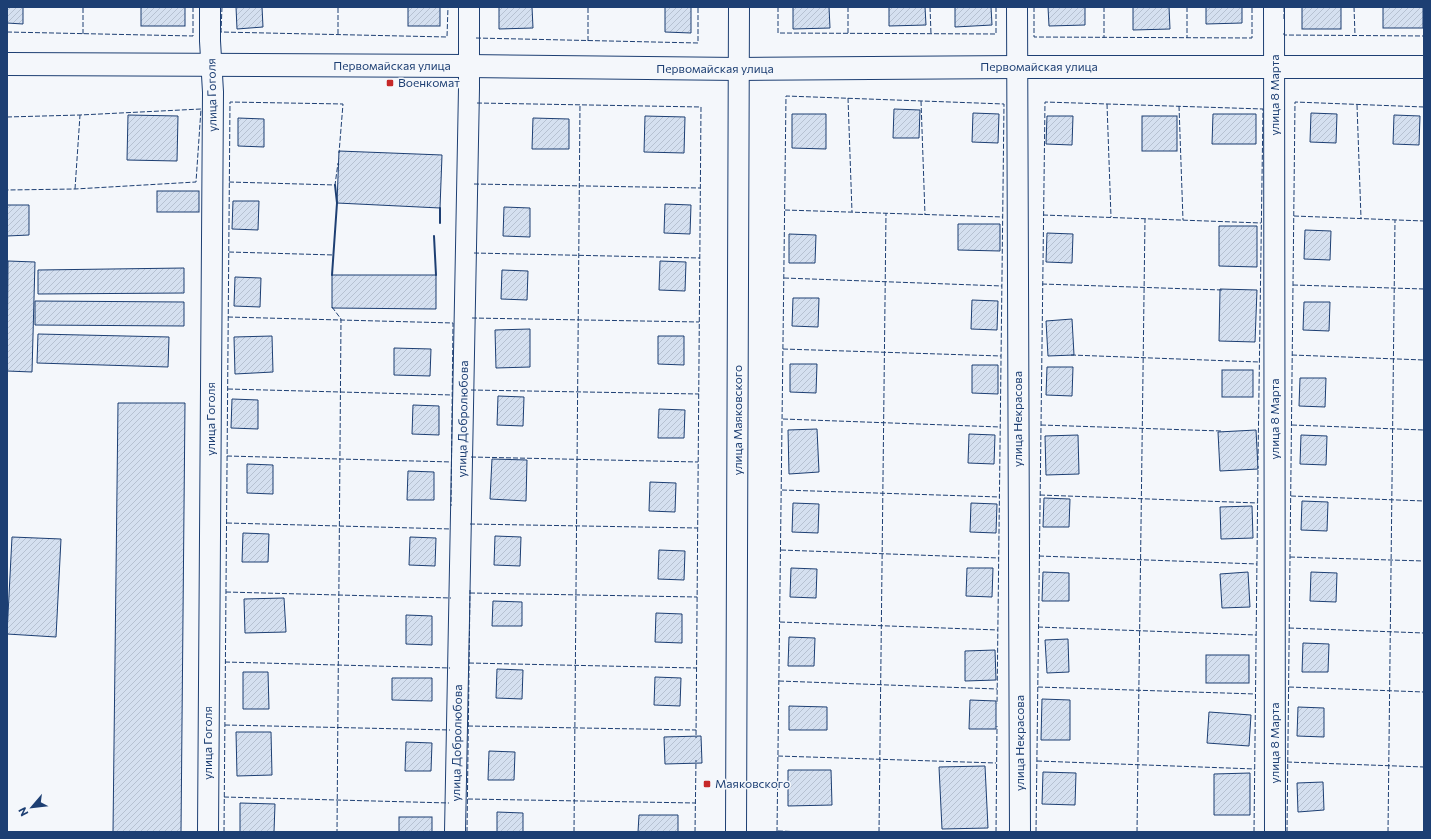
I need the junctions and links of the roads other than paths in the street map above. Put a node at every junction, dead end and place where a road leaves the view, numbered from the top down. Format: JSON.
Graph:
{"nodes":[{"id":1,"x":210,"y":7,"type":"edge"},
{"id":2,"x":469,"y":7,"type":"edge"},
{"id":3,"x":739,"y":7,"type":"edge"},
{"id":4,"x":1017,"y":7,"type":"edge"},
{"id":5,"x":1274,"y":7,"type":"edge"},
{"id":6,"x":7,"y":64,"type":"edge"},
{"id":7,"x":211,"y":66,"type":"junction"},
{"id":8,"x":468,"y":66,"type":"junction"},
{"id":9,"x":1016,"y":67,"type":"junction"},
{"id":10,"x":1275,"y":67,"type":"junction"},
{"id":11,"x":1424,"y":67,"type":"edge"},
{"id":12,"x":739,"y":69,"type":"junction"},
{"id":13,"x":208,"y":832,"type":"edge"},
{"id":14,"x":455,"y":832,"type":"edge"},
{"id":15,"x":736,"y":832,"type":"edge"},
{"id":16,"x":1020,"y":832,"type":"edge"},
{"id":17,"x":1275,"y":832,"type":"edge"}],
"edges":[{"from":1,"to":7,"type":"street","name":"улица Гоголя"},
{"from":2,"to":8,"type":"street","name":"улица Добролюбова"},
{"from":3,"to":12,"type":"street","name":"улица Маяковского"},
{"from":4,"to":9,"type":"street","name":"улица Некрасова"},
{"from":5,"to":10,"type":"street","name":"улица 8 Марта"},
{"from":6,"to":7,"type":"street","name":"Первомайская улица"},
{"from":7,"to":8,"type":"street","name":"Первомайская улица"},
{"from":7,"to":13,"type":"street","name":"улица Гоголя"},
{"from":8,"to":12,"type":"street","name":"Первомайская улица"},
{"from":8,"to":14,"type":"street","name":"улица Добролюбова"},
{"from":9,"to":10,"type":"street","name":"Первомайская улица"},
{"from":9,"to":12,"type":"street","name":"Первомайская улица"},
{"from":9,"to":16,"type":"street","name":"улица Некрасова"},
{"from":10,"to":11,"type":"street","name":"Первомайская улица"},
{"from":10,"to":17,"type":"street","name":"улица 8 Марта"},
{"from":12,"to":15,"type":"street","name":"улица Маяковского"}]}
